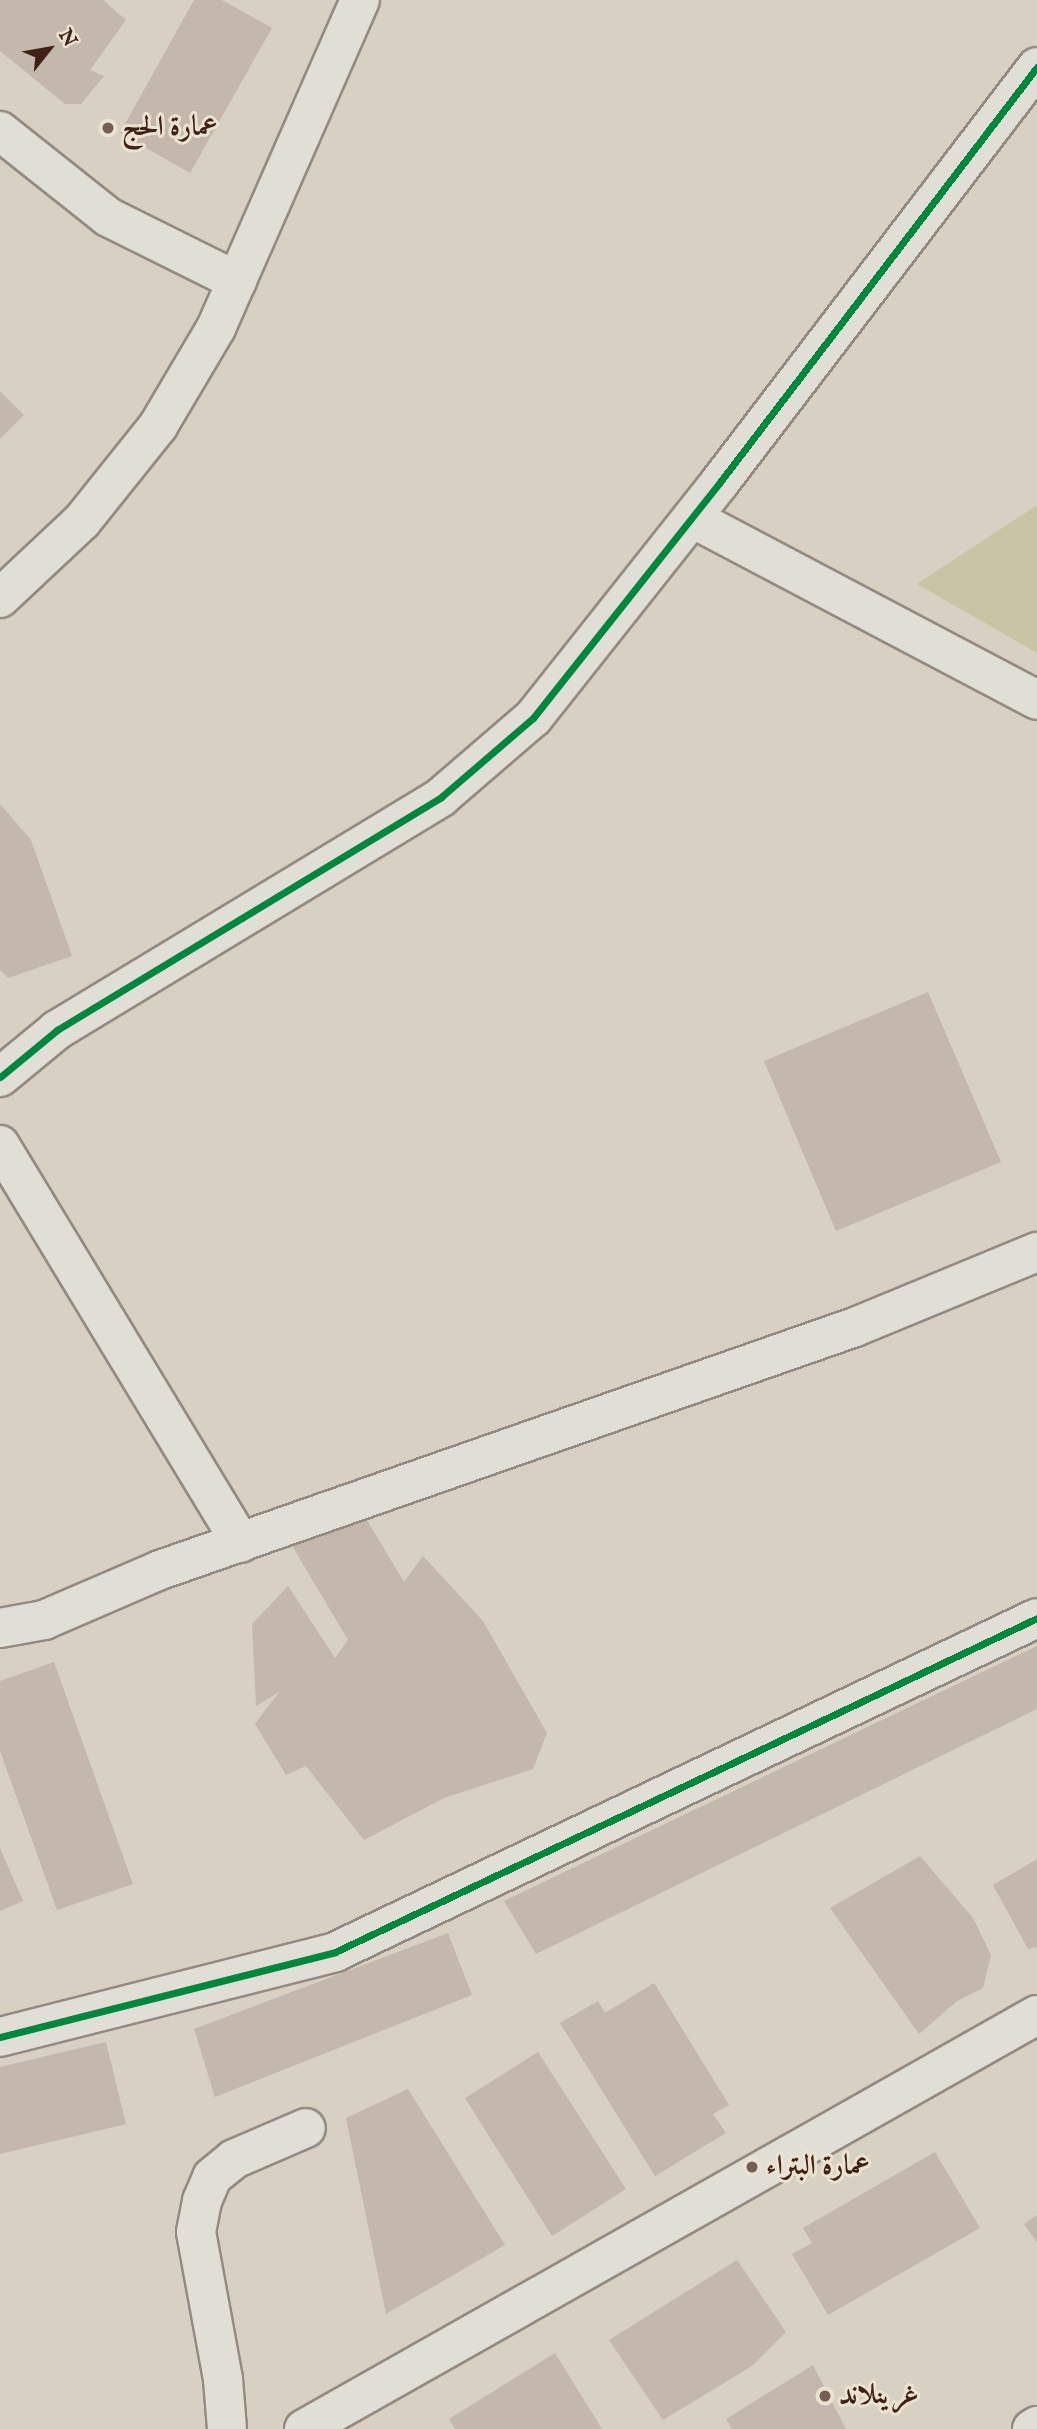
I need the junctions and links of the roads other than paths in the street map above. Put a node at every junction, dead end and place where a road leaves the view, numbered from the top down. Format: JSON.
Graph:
{"nodes":[{"id":1,"x":360,"y":0,"type":"edge"},
{"id":2,"x":1037,"y":67,"type":"edge"},
{"id":3,"x":0,"y":131,"type":"edge"},
{"id":4,"x":237,"y":281,"type":"junction"},
{"id":5,"x":692,"y":518,"type":"junction"},
{"id":6,"x":0,"y":598,"type":"edge"},
{"id":7,"x":1037,"y":700,"type":"edge"},
{"id":8,"x":0,"y":1077,"type":"edge"},
{"id":9,"x":0,"y":1145,"type":"edge"},
{"id":10,"x":1037,"y":1252,"type":"edge"},
{"id":11,"x":241,"y":1543,"type":"junction"},
{"id":12,"x":1037,"y":1618,"type":"edge"},
{"id":13,"x":0,"y":1628,"type":"edge"},
{"id":14,"x":1037,"y":2015,"type":"edge"},
{"id":15,"x":0,"y":2037,"type":"edge"},
{"id":16,"x":306,"y":2128,"type":"dead end"},
{"id":17,"x":1037,"y":2426,"type":"edge"},
{"id":18,"x":227,"y":2429,"type":"edge"},
{"id":19,"x":304,"y":2429,"type":"edge"},
{"id":20,"x":1032,"y":2429,"type":"edge"}],
"edges":[{"from":1,"to":4,"type":"street"},
{"from":2,"to":5,"type":"street"},
{"from":3,"to":4,"type":"street"},
{"from":4,"to":6,"type":"street"},
{"from":5,"to":7,"type":"street"},
{"from":5,"to":8,"type":"street"},
{"from":9,"to":11,"type":"street"},
{"from":10,"to":11,"type":"street"},
{"from":11,"to":13,"type":"street"},
{"from":12,"to":15,"type":"street"},
{"from":14,"to":19,"type":"street"},
{"from":16,"to":18,"type":"street"},
{"from":17,"to":20,"type":"street"}]}
